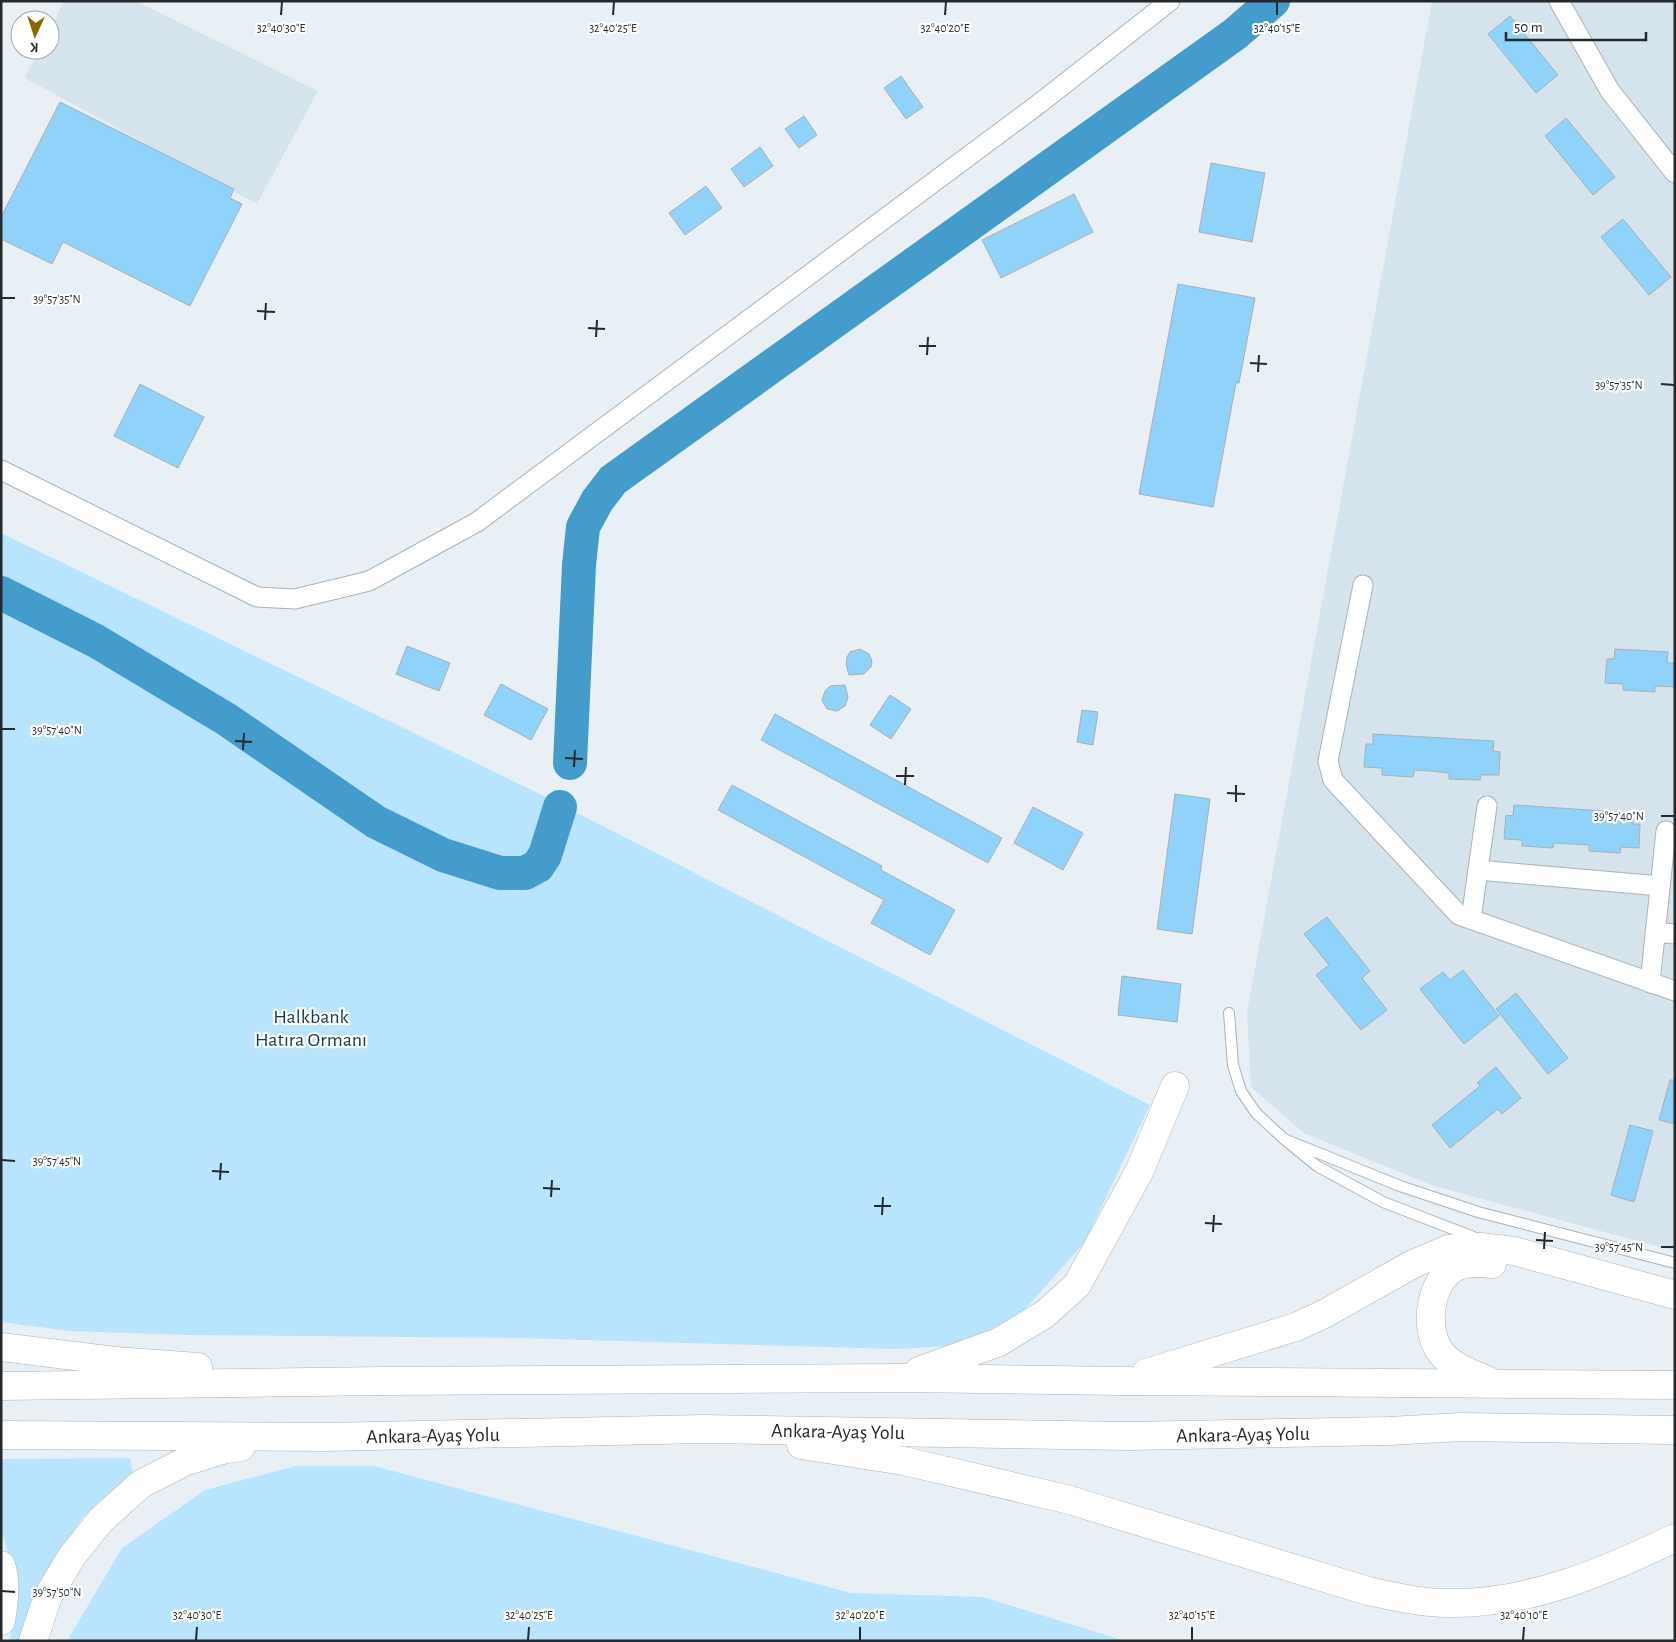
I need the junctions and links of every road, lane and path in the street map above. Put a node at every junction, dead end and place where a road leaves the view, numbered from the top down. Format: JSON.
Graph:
{"nodes":[{"id":1,"x":1170,"y":1,"type":"edge"},
{"id":2,"x":1559,"y":1,"type":"edge"},
{"id":3,"x":1675,"y":173,"type":"edge"},
{"id":4,"x":1,"y":470,"type":"edge"},
{"id":5,"x":1363,"y":584,"type":"dead end"},
{"id":6,"x":1487,"y":806,"type":"dead end"},
{"id":7,"x":1666,"y":831,"type":"dead end"},
{"id":8,"x":1478,"y":870,"type":"junction"},
{"id":9,"x":1660,"y":886,"type":"junction"},
{"id":10,"x":1471,"y":919,"type":"junction"},
{"id":11,"x":1655,"y":932,"type":"junction"},
{"id":12,"x":1675,"y":934,"type":"edge"},
{"id":13,"x":1650,"y":983,"type":"junction"},
{"id":14,"x":1675,"y":991,"type":"edge"},
{"id":15,"x":1229,"y":1013,"type":"dead end"},
{"id":16,"x":1175,"y":1086,"type":"dead end"},
{"id":17,"x":1284,"y":1139,"type":"junction"},
{"id":18,"x":1514,"y":1251,"type":"junction"},
{"id":19,"x":1675,"y":1263,"type":"edge"},
{"id":20,"x":1675,"y":1295,"type":"edge"},
{"id":21,"x":1675,"y":1309,"type":"edge"},
{"id":22,"x":1,"y":1347,"type":"edge"},
{"id":23,"x":902,"y":1378,"type":"junction"},
{"id":24,"x":384,"y":1381,"type":"junction"},
{"id":25,"x":1120,"y":1381,"type":"junction"},
{"id":26,"x":1495,"y":1384,"type":"junction"},
{"id":27,"x":1675,"y":1384,"type":"edge"},
{"id":28,"x":1,"y":1386,"type":"edge"},
{"id":29,"x":703,"y":1429,"type":"junction"},
{"id":30,"x":1675,"y":1430,"type":"edge"},
{"id":31,"x":1,"y":1435,"type":"edge"},
{"id":32,"x":326,"y":1437,"type":"junction"},
{"id":33,"x":1675,"y":1538,"type":"edge"},
{"id":34,"x":1675,"y":1548,"type":"edge"},
{"id":35,"x":1636,"y":1557,"type":"junction"},
{"id":36,"x":1,"y":1565,"type":"edge"},
{"id":37,"x":1,"y":1622,"type":"edge"},
{"id":38,"x":34,"y":1641,"type":"edge"}],
"edges":[{"from":1,"to":4,"type":"street"},
{"from":2,"to":3,"type":"street"},
{"from":5,"to":10,"type":"street"},
{"from":6,"to":8,"type":"street"},
{"from":7,"to":9,"type":"street"},
{"from":8,"to":9,"type":"street"},
{"from":8,"to":10,"type":"street"},
{"from":9,"to":11,"type":"street"},
{"from":10,"to":13,"type":"street"},
{"from":11,"to":12,"type":"street"},
{"from":11,"to":13,"type":"street"},
{"from":13,"to":14,"type":"street"},
{"from":15,"to":17,"type":"lane"},
{"from":16,"to":23,"type":"highway"},
{"from":17,"to":18,"type":"lane"},
{"from":17,"to":19,"type":"lane"},
{"from":18,"to":20,"type":"highway"},
{"from":18,"to":25,"type":"highway"},
{"from":21,"to":26,"type":"highway"},
{"from":22,"to":24,"type":"highway"},
{"from":23,"to":24,"type":"highway"},
{"from":23,"to":25,"type":"highway"},
{"from":24,"to":28,"type":"highway"},
{"from":25,"to":26,"type":"highway"},
{"from":26,"to":27,"type":"highway"},
{"from":29,"to":30,"type":"highway","name":"Ankara-Ayaş Yolu"},
{"from":29,"to":32,"type":"highway","name":"Ankara-Ayaş Yolu"},
{"from":29,"to":35,"type":"highway"},
{"from":31,"to":32,"type":"highway","name":"Ankara-Ayaş Yolu"},
{"from":32,"to":38,"type":"highway"},
{"from":33,"to":35,"type":"highway"},
{"from":34,"to":35,"type":"highway"},
{"from":36,"to":37,"type":"highway"}]}
